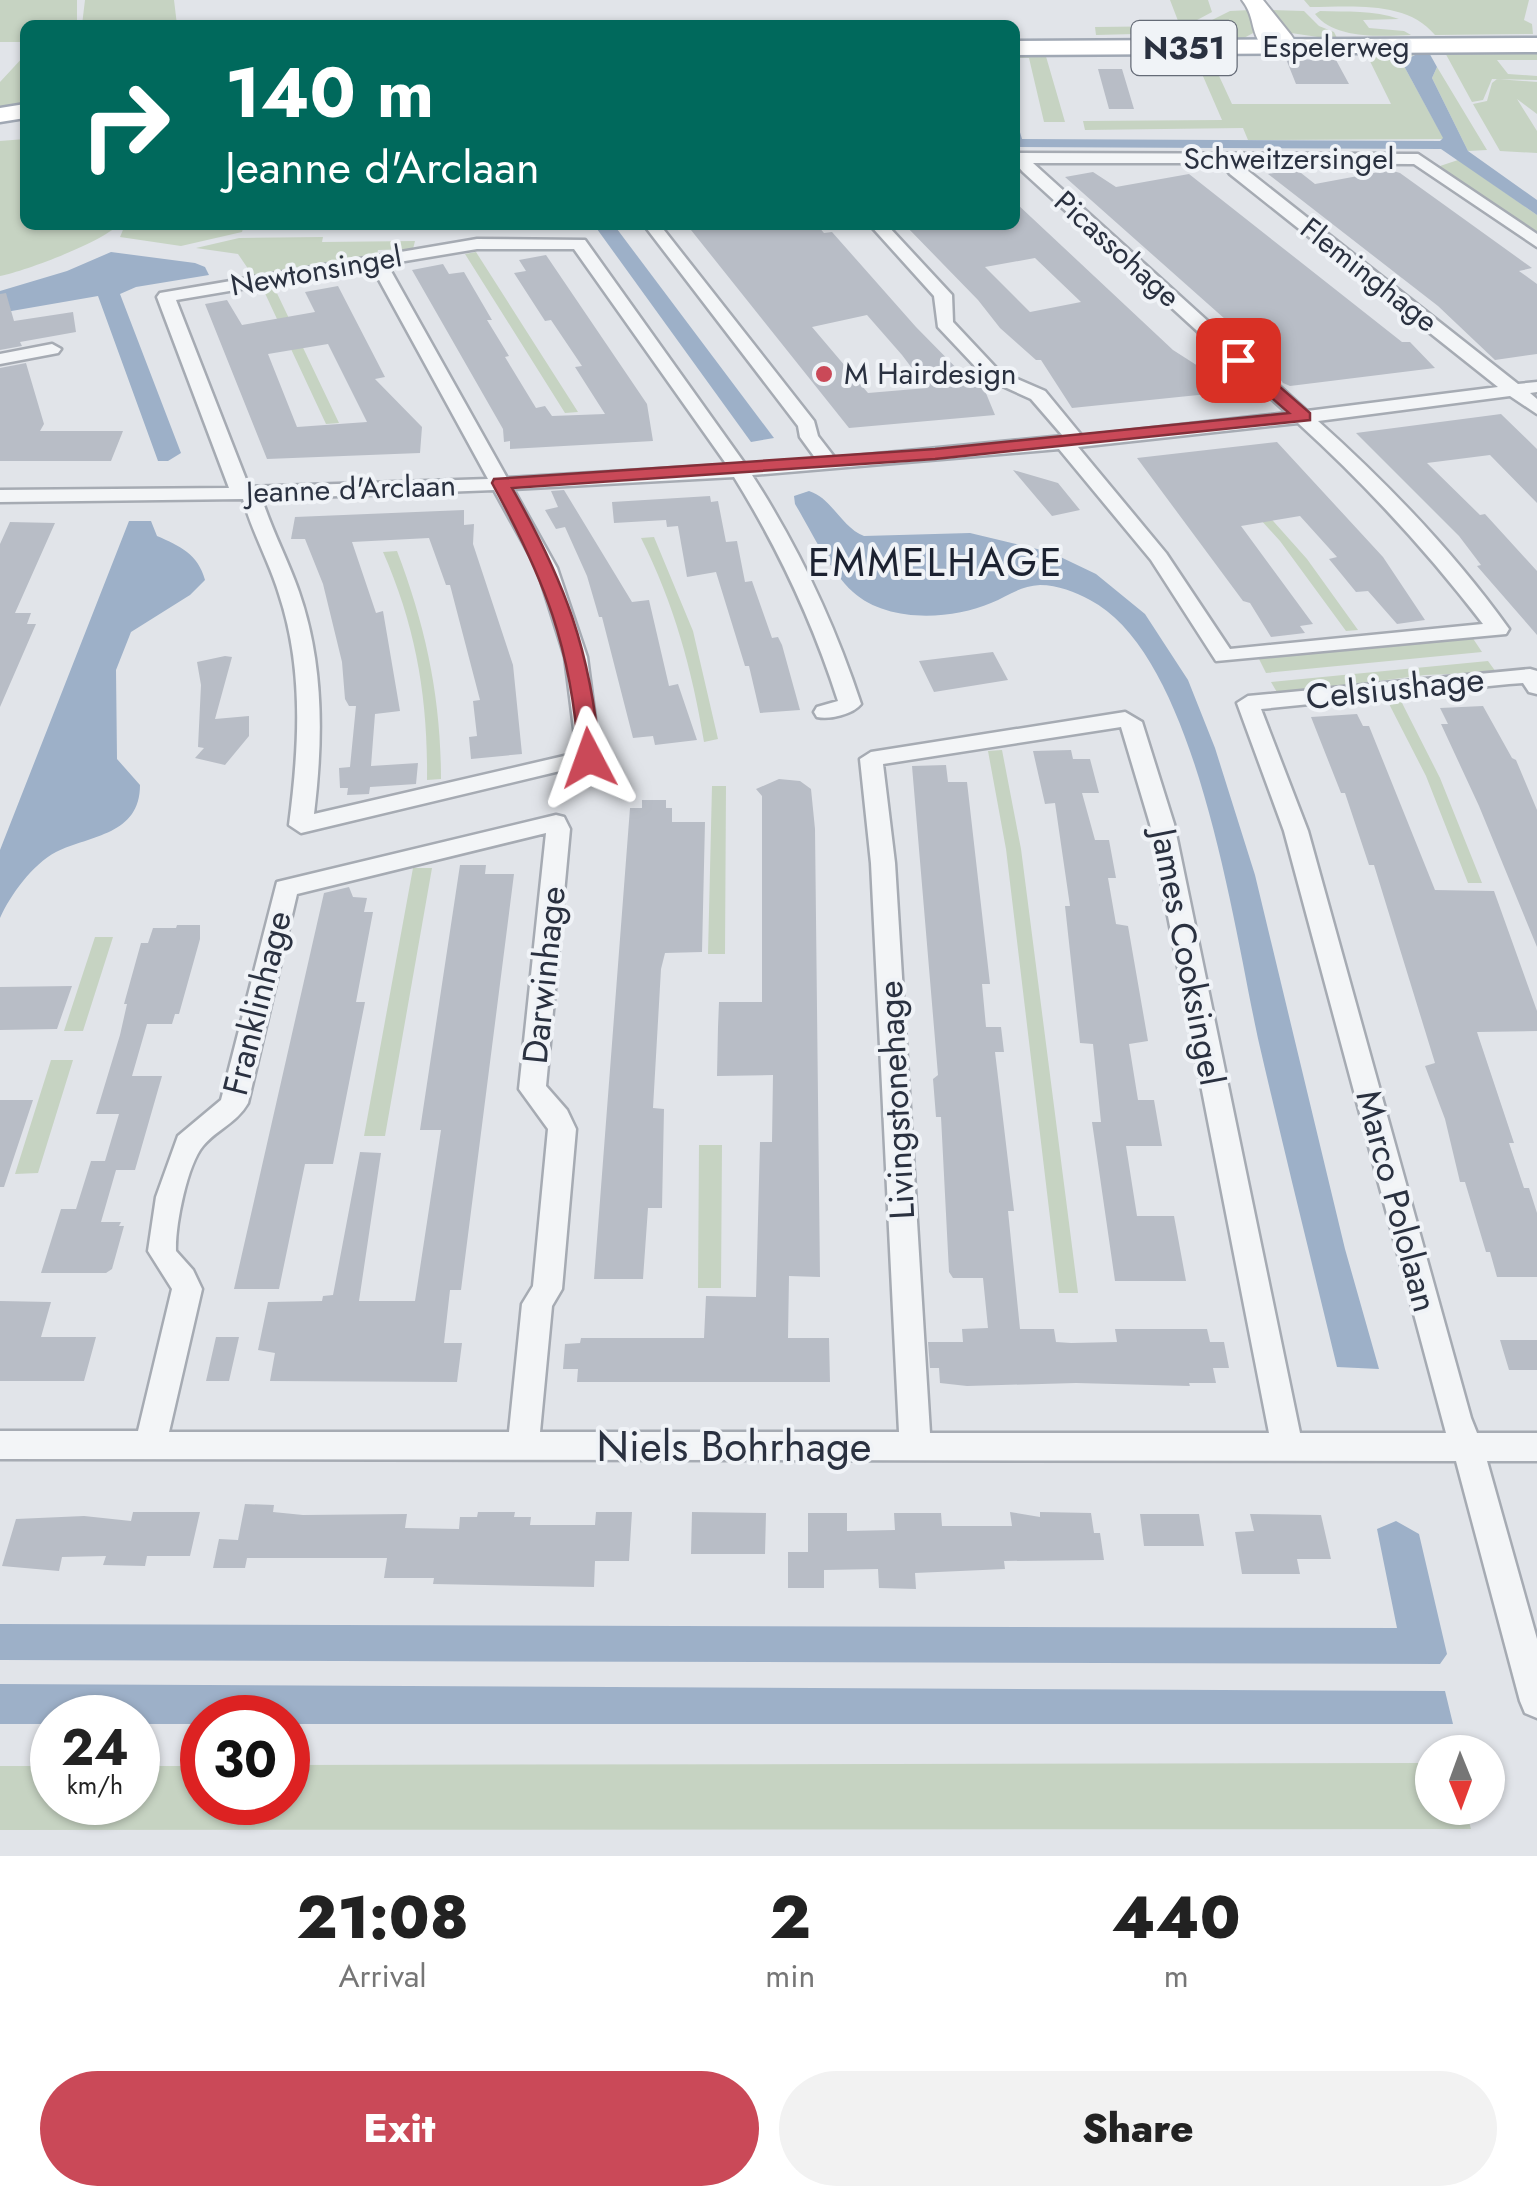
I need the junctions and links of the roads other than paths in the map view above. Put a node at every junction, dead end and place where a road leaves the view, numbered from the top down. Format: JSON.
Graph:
{"nodes":[{"id":1,"x":1255,"y":4,"type":"edge"},
{"id":2,"x":1275,"y":44,"type":"junction"},
{"id":3,"x":1537,"y":44,"type":"edge"},
{"id":4,"x":1020,"y":46,"type":"edge"},
{"id":5,"x":1020,"y":158,"type":"edge"},
{"id":6,"x":1226,"y":158,"type":"junction"},
{"id":7,"x":1020,"y":159,"type":"edge"},
{"id":8,"x":656,"y":230,"type":"edge"},
{"id":9,"x":883,"y":230,"type":"edge"},
{"id":10,"x":1537,"y":242,"type":"edge"},
{"id":11,"x":378,"y":261,"type":"junction"},
{"id":12,"x":52,"y":349,"type":"dead end"},
{"id":13,"x":0,"y":359,"type":"edge"},
{"id":14,"x":1537,"y":387,"type":"edge"},
{"id":15,"x":1514,"y":390,"type":"junction"},
{"id":16,"x":1537,"y":408,"type":"edge"},
{"id":17,"x":1304,"y":416,"type":"junction"},
{"id":18,"x":1070,"y":442,"type":"junction"},
{"id":19,"x":828,"y":462,"type":"junction"},
{"id":20,"x":739,"y":469,"type":"junction"},
{"id":21,"x":501,"y":483,"type":"junction"},
{"id":22,"x":246,"y":493,"type":"junction"},
{"id":23,"x":0,"y":496,"type":"edge"},
{"id":24,"x":1537,"y":687,"type":"edge"},
{"id":25,"x":1248,"y":703,"type":"joint"},
{"id":26,"x":825,"y":712,"type":"dead end"},
{"id":27,"x":878,"y":758,"type":"joint"},
{"id":28,"x":290,"y":887,"type":"joint"},
{"id":29,"x":0,"y":1445,"type":"edge"},
{"id":30,"x":150,"y":1445,"type":"junction"},
{"id":31,"x":523,"y":1446,"type":"junction"},
{"id":32,"x":915,"y":1446,"type":"junction"},
{"id":33,"x":1287,"y":1447,"type":"junction"},
{"id":34,"x":1468,"y":1447,"type":"junction"},
{"id":35,"x":1537,"y":1447,"type":"edge"},
{"id":36,"x":1537,"y":1701,"type":"edge"}],
"edges":[{"from":1,"to":2,"type":"main road"},
{"from":2,"to":3,"type":"main road","name":"Espelerweg","number":"N351"},
{"from":2,"to":4,"type":"main road","name":"Espelerweg","number":"N351"},
{"from":5,"to":6,"type":"street","name":"Schweitzersingel"},
{"from":6,"to":10,"type":"street","name":"Schweitzersingel"},
{"from":6,"to":15,"type":"street","name":"Fleminghage"},
{"from":7,"to":17,"type":"street","name":"Picassohage"},
{"from":8,"to":19,"type":"street"},
{"from":9,"to":18,"type":"street"},
{"from":11,"to":20,"type":"street","name":"Newtonsingel"},
{"from":11,"to":21,"type":"street"},
{"from":11,"to":22,"type":"street","name":"Newtonsingel"},
{"from":12,"to":13,"type":"street"},
{"from":14,"to":15,"type":"street","name":"Jeanne d'Arclaan"},
{"from":15,"to":16,"type":"street","name":"Fleminghage"},
{"from":15,"to":17,"type":"street","name":"Jeanne d'Arclaan"},
{"from":17,"to":18,"type":"street","name":"Jeanne d'Arclaan"},
{"from":17,"to":18,"type":"street","name":"Picassohage"},
{"from":18,"to":19,"type":"street","name":"Jeanne d'Arclaan"},
{"from":19,"to":20,"type":"street","name":"Jeanne d'Arclaan"},
{"from":20,"to":21,"type":"street","name":"Jeanne d'Arclaan"},
{"from":20,"to":26,"type":"street"},
{"from":21,"to":22,"type":"street","name":"Jeanne d'Arclaan"},
{"from":21,"to":22,"type":"street"},
{"from":22,"to":23,"type":"street","name":"Jeanne d'Arclaan"},
{"from":24,"to":25,"type":"street","name":"Celsiushage"},
{"from":25,"to":34,"type":"street","name":"Marco Pololaan"},
{"from":27,"to":32,"type":"street","name":"Livingstonehage"},
{"from":27,"to":33,"type":"street","name":"James Cooksingel"},
{"from":28,"to":30,"type":"street","name":"Franklinhage"},
{"from":28,"to":31,"type":"street","name":"Darwinhage"},
{"from":29,"to":30,"type":"street","name":"Niels Bohrhage"},
{"from":30,"to":31,"type":"street","name":"Niels Bohrhage"},
{"from":31,"to":32,"type":"street","name":"Niels Bohrhage"},
{"from":32,"to":33,"type":"street","name":"Niels Bohrhage"},
{"from":33,"to":34,"type":"street","name":"Niels Bohrhage"},
{"from":34,"to":35,"type":"street","name":"Niels Bohrhage"},
{"from":34,"to":36,"type":"street","name":"Marco Pololaan"}]}
